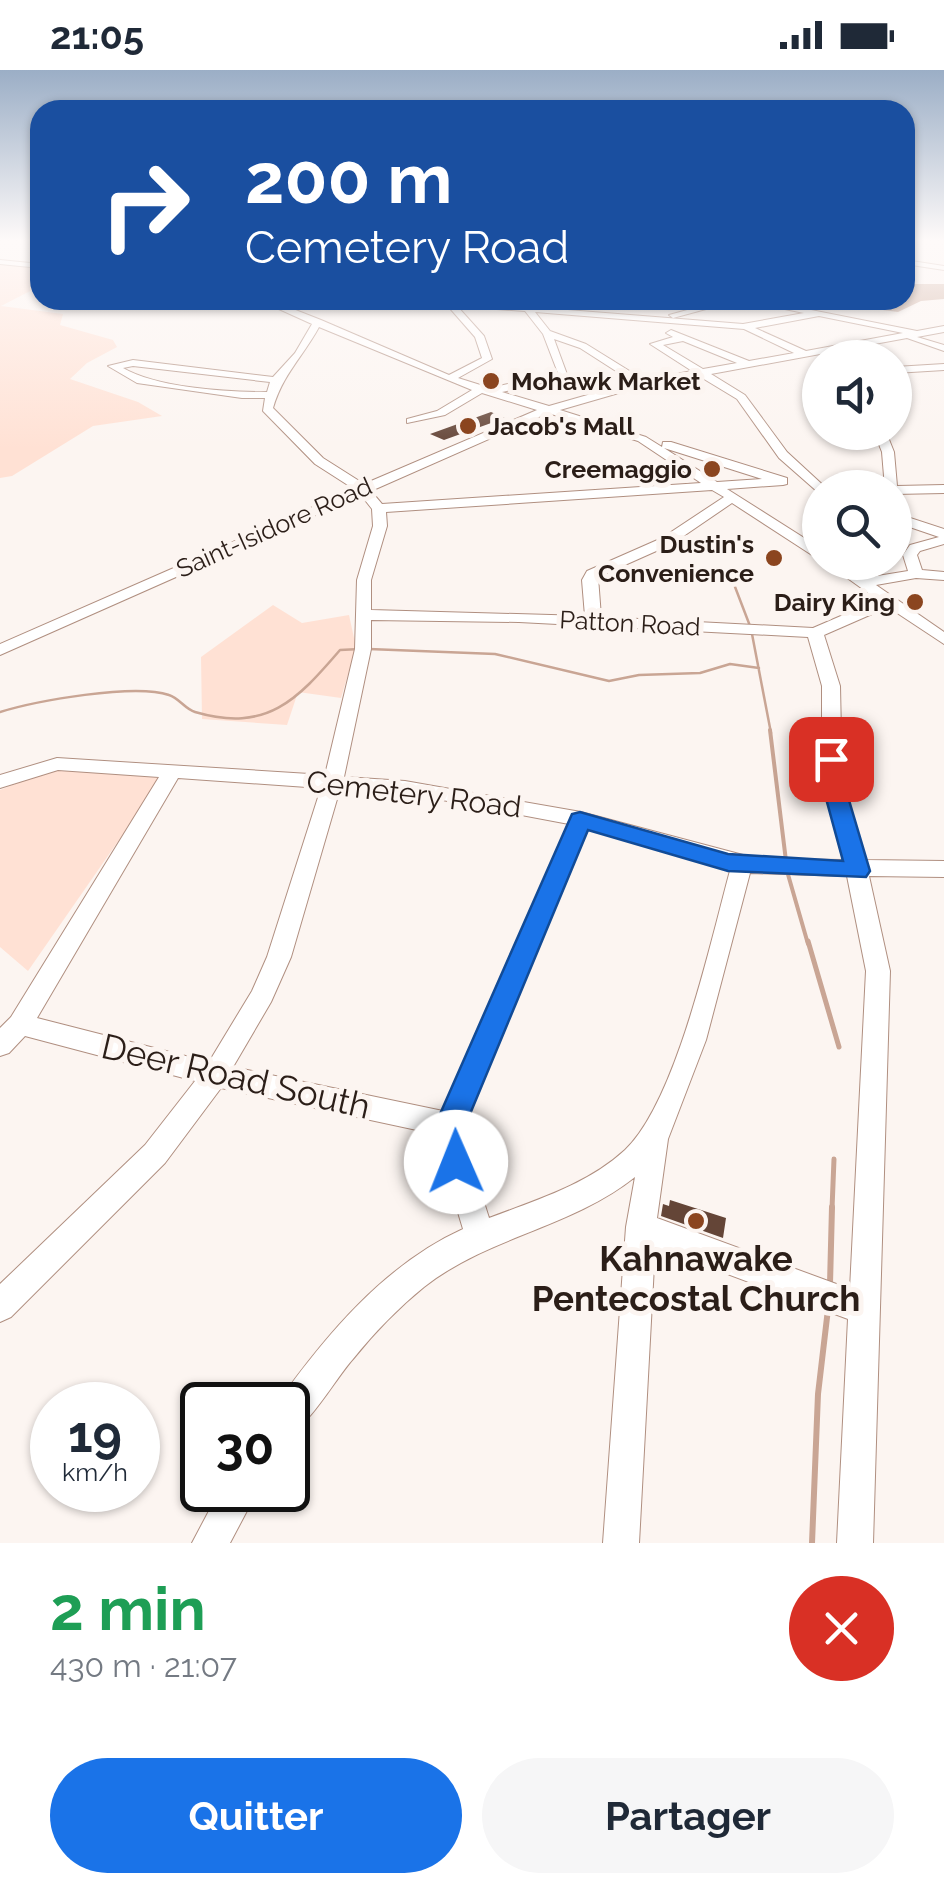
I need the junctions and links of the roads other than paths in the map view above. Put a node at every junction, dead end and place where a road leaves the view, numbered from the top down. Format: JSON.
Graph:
{"nodes":[{"id":1,"x":290,"y":311,"type":"edge"},
{"id":2,"x":457,"y":311,"type":"edge"},
{"id":3,"x":531,"y":311,"type":"edge"},
{"id":4,"x":572,"y":311,"type":"edge"},
{"id":5,"x":618,"y":311,"type":"edge"},
{"id":6,"x":689,"y":311,"type":"edge"},
{"id":7,"x":806,"y":311,"type":"edge"},
{"id":8,"x":819,"y":313,"type":"junction"},
{"id":9,"x":898,"y":317,"type":"dead end"},
{"id":10,"x":630,"y":318,"type":"junction"},
{"id":11,"x":650,"y":320,"type":"junction"},
{"id":12,"x":921,"y":320,"type":"dead end"},
{"id":13,"x":318,"y":322,"type":"junction"},
{"id":14,"x":944,"y":326,"type":"edge"},
{"id":15,"x":748,"y":328,"type":"junction"},
{"id":16,"x":548,"y":333,"type":"junction"},
{"id":17,"x":915,"y":336,"type":"junction"},
{"id":18,"x":684,"y":338,"type":"junction"},
{"id":19,"x":891,"y":340,"type":"edge"},
{"id":20,"x":944,"y":348,"type":"edge"},
{"id":21,"x":802,"y":352,"type":"edge"},
{"id":22,"x":802,"y":355,"type":"edge"},
{"id":23,"x":745,"y":363,"type":"junction"},
{"id":24,"x":944,"y":366,"type":"edge"},
{"id":25,"x":912,"y":369,"type":"edge"},
{"id":26,"x":700,"y":371,"type":"junction"},
{"id":27,"x":219,"y":374,"type":"junction"},
{"id":28,"x":449,"y":379,"type":"junction"},
{"id":29,"x":276,"y":380,"type":"junction"},
{"id":30,"x":642,"y":382,"type":"junction"},
{"id":31,"x":200,"y":387,"type":"junction"},
{"id":32,"x":486,"y":390,"type":"junction"},
{"id":33,"x":269,"y":394,"type":"junction"},
{"id":34,"x":551,"y":409,"type":"junction"},
{"id":35,"x":411,"y":420,"type":"dead end"},
{"id":36,"x":626,"y":433,"type":"junction"},
{"id":37,"x":802,"y":474,"type":"edge"},
{"id":38,"x":783,"y":481,"type":"junction"},
{"id":39,"x":717,"y":486,"type":"junction"},
{"id":40,"x":802,"y":487,"type":"edge"},
{"id":41,"x":362,"y":488,"type":"junction"},
{"id":42,"x":912,"y":489,"type":"edge"},
{"id":43,"x":944,"y":489,"type":"edge"},
{"id":44,"x":733,"y":497,"type":"junction"},
{"id":45,"x":380,"y":508,"type":"junction"},
{"id":46,"x":912,"y":523,"type":"edge"},
{"id":47,"x":944,"y":537,"type":"edge"},
{"id":48,"x":802,"y":542,"type":"edge"},
{"id":49,"x":916,"y":574,"type":"junction"},
{"id":50,"x":944,"y":576,"type":"edge"},
{"id":51,"x":858,"y":580,"type":"edge"},
{"id":52,"x":862,"y":583,"type":"junction"},
{"id":53,"x":889,"y":601,"type":"junction"},
{"id":54,"x":365,"y":615,"type":"junction"},
{"id":55,"x":594,"y":622,"type":"junction"},
{"id":56,"x":816,"y":633,"type":"junction"},
{"id":57,"x":944,"y":639,"type":"edge"},
{"id":58,"x":0,"y":650,"type":"edge"},
{"id":59,"x":172,"y":772,"type":"junction"},
{"id":60,"x":333,"y":781,"type":"junction"},
{"id":61,"x":0,"y":782,"type":"edge"},
{"id":62,"x":580,"y":820,"type":"junction"},
{"id":63,"x":742,"y":864,"type":"junction"},
{"id":64,"x":944,"y":869,"type":"edge"},
{"id":65,"x":858,"y":871,"type":"junction"},
{"id":66,"x":20,"y":1024,"type":"junction"},
{"id":67,"x":0,"y":1045,"type":"edge"},
{"id":68,"x":215,"y":1075,"type":"junction"},
{"id":69,"x":453,"y":1125,"type":"junction"},
{"id":70,"x":656,"y":1136,"type":"junction"},
{"id":71,"x":641,"y":1227,"type":"junction"},
{"id":72,"x":481,"y":1238,"type":"junction"},
{"id":73,"x":0,"y":1306,"type":"edge"},
{"id":74,"x":865,"y":1310,"type":"junction"},
{"id":75,"x":310,"y":1384,"type":"edge"},
{"id":76,"x":228,"y":1512,"type":"edge"},
{"id":77,"x":210,"y":1543,"type":"edge"},
{"id":78,"x":621,"y":1543,"type":"edge"},
{"id":79,"x":855,"y":1543,"type":"edge"}],
"edges":[{"from":1,"to":13,"type":"street"},
{"from":2,"to":28,"type":"street"},
{"from":3,"to":16,"type":"street"},
{"from":4,"to":10,"type":"street"},
{"from":5,"to":10,"type":"street"},
{"from":6,"to":11,"type":"street"},
{"from":7,"to":8,"type":"street"},
{"from":8,"to":9,"type":"street"},
{"from":8,"to":15,"type":"street"},
{"from":8,"to":17,"type":"street"},
{"from":10,"to":11,"type":"street"},
{"from":11,"to":15,"type":"street"},
{"from":11,"to":18,"type":"street"},
{"from":12,"to":14,"type":"street"},
{"from":13,"to":28,"type":"street"},
{"from":13,"to":29,"type":"street"},
{"from":14,"to":17,"type":"street","name":"Saint-Isidore Road"},
{"from":15,"to":21,"type":"street"},
{"from":16,"to":30,"type":"street"},
{"from":16,"to":32,"type":"street"},
{"from":17,"to":19,"type":"street","name":"Saint-Isidore Road"},
{"from":17,"to":20,"type":"street"},
{"from":18,"to":23,"type":"street"},
{"from":18,"to":26,"type":"street"},
{"from":22,"to":23,"type":"street","name":"Saint-Isidore Road"},
{"from":23,"to":26,"type":"street","name":"Saint-Isidore Road"},
{"from":24,"to":25,"type":"street"},
{"from":26,"to":30,"type":"street","name":"Saint-Isidore Road"},
{"from":26,"to":37,"type":"street"},
{"from":27,"to":29,"type":"street"},
{"from":27,"to":31,"type":"street"},
{"from":27,"to":31,"type":"street"},
{"from":28,"to":32,"type":"street"},
{"from":29,"to":33,"type":"street"},
{"from":30,"to":34,"type":"street","name":"Saint-Isidore Road"},
{"from":31,"to":33,"type":"street"},
{"from":32,"to":34,"type":"street"},
{"from":32,"to":35,"type":"street"},
{"from":33,"to":41,"type":"street"},
{"from":34,"to":36,"type":"street"},
{"from":34,"to":41,"type":"street","name":"Saint-Isidore Road"},
{"from":36,"to":38,"type":"street"},
{"from":36,"to":39,"type":"street"},
{"from":38,"to":39,"type":"street"},
{"from":38,"to":40,"type":"street"},
{"from":39,"to":44,"type":"street"},
{"from":39,"to":45,"type":"street"},
{"from":41,"to":45,"type":"street"},
{"from":41,"to":58,"type":"street","name":"Saint-Isidore Road"},
{"from":42,"to":43,"type":"street"},
{"from":44,"to":48,"type":"street"},
{"from":44,"to":55,"type":"street"},
{"from":45,"to":54,"type":"street"},
{"from":46,"to":47,"type":"street"},
{"from":47,"to":49,"type":"street"},
{"from":49,"to":50,"type":"street"},
{"from":49,"to":52,"type":"street"},
{"from":51,"to":52,"type":"street"},
{"from":52,"to":53,"type":"street"},
{"from":53,"to":56,"type":"street","name":"Patton Road"},
{"from":53,"to":57,"type":"street"},
{"from":54,"to":55,"type":"street","name":"Patton Road"},
{"from":54,"to":60,"type":"street"},
{"from":55,"to":56,"type":"street","name":"Patton Road"},
{"from":56,"to":65,"type":"street"},
{"from":59,"to":60,"type":"street","name":"Cemetery Road"},
{"from":59,"to":61,"type":"street","name":"Cemetery Road"},
{"from":59,"to":66,"type":"street"},
{"from":60,"to":62,"type":"street","name":"Cemetery Road"},
{"from":60,"to":68,"type":"street"},
{"from":62,"to":63,"type":"street","name":"Cemetery Road"},
{"from":62,"to":69,"type":"street"},
{"from":63,"to":65,"type":"street","name":"Cemetery Road"},
{"from":63,"to":70,"type":"street"},
{"from":64,"to":65,"type":"street","name":"Cemetery Road"},
{"from":65,"to":74,"type":"street"},
{"from":66,"to":67,"type":"street"},
{"from":66,"to":68,"type":"street","name":"Deer Road South"},
{"from":68,"to":69,"type":"street","name":"Deer Road South"},
{"from":68,"to":73,"type":"street"},
{"from":69,"to":72,"type":"street"},
{"from":70,"to":71,"type":"street"},
{"from":70,"to":72,"type":"street"},
{"from":71,"to":74,"type":"street"},
{"from":71,"to":78,"type":"street"},
{"from":72,"to":75,"type":"street"},
{"from":74,"to":79,"type":"street"},
{"from":76,"to":77,"type":"street"}]}
